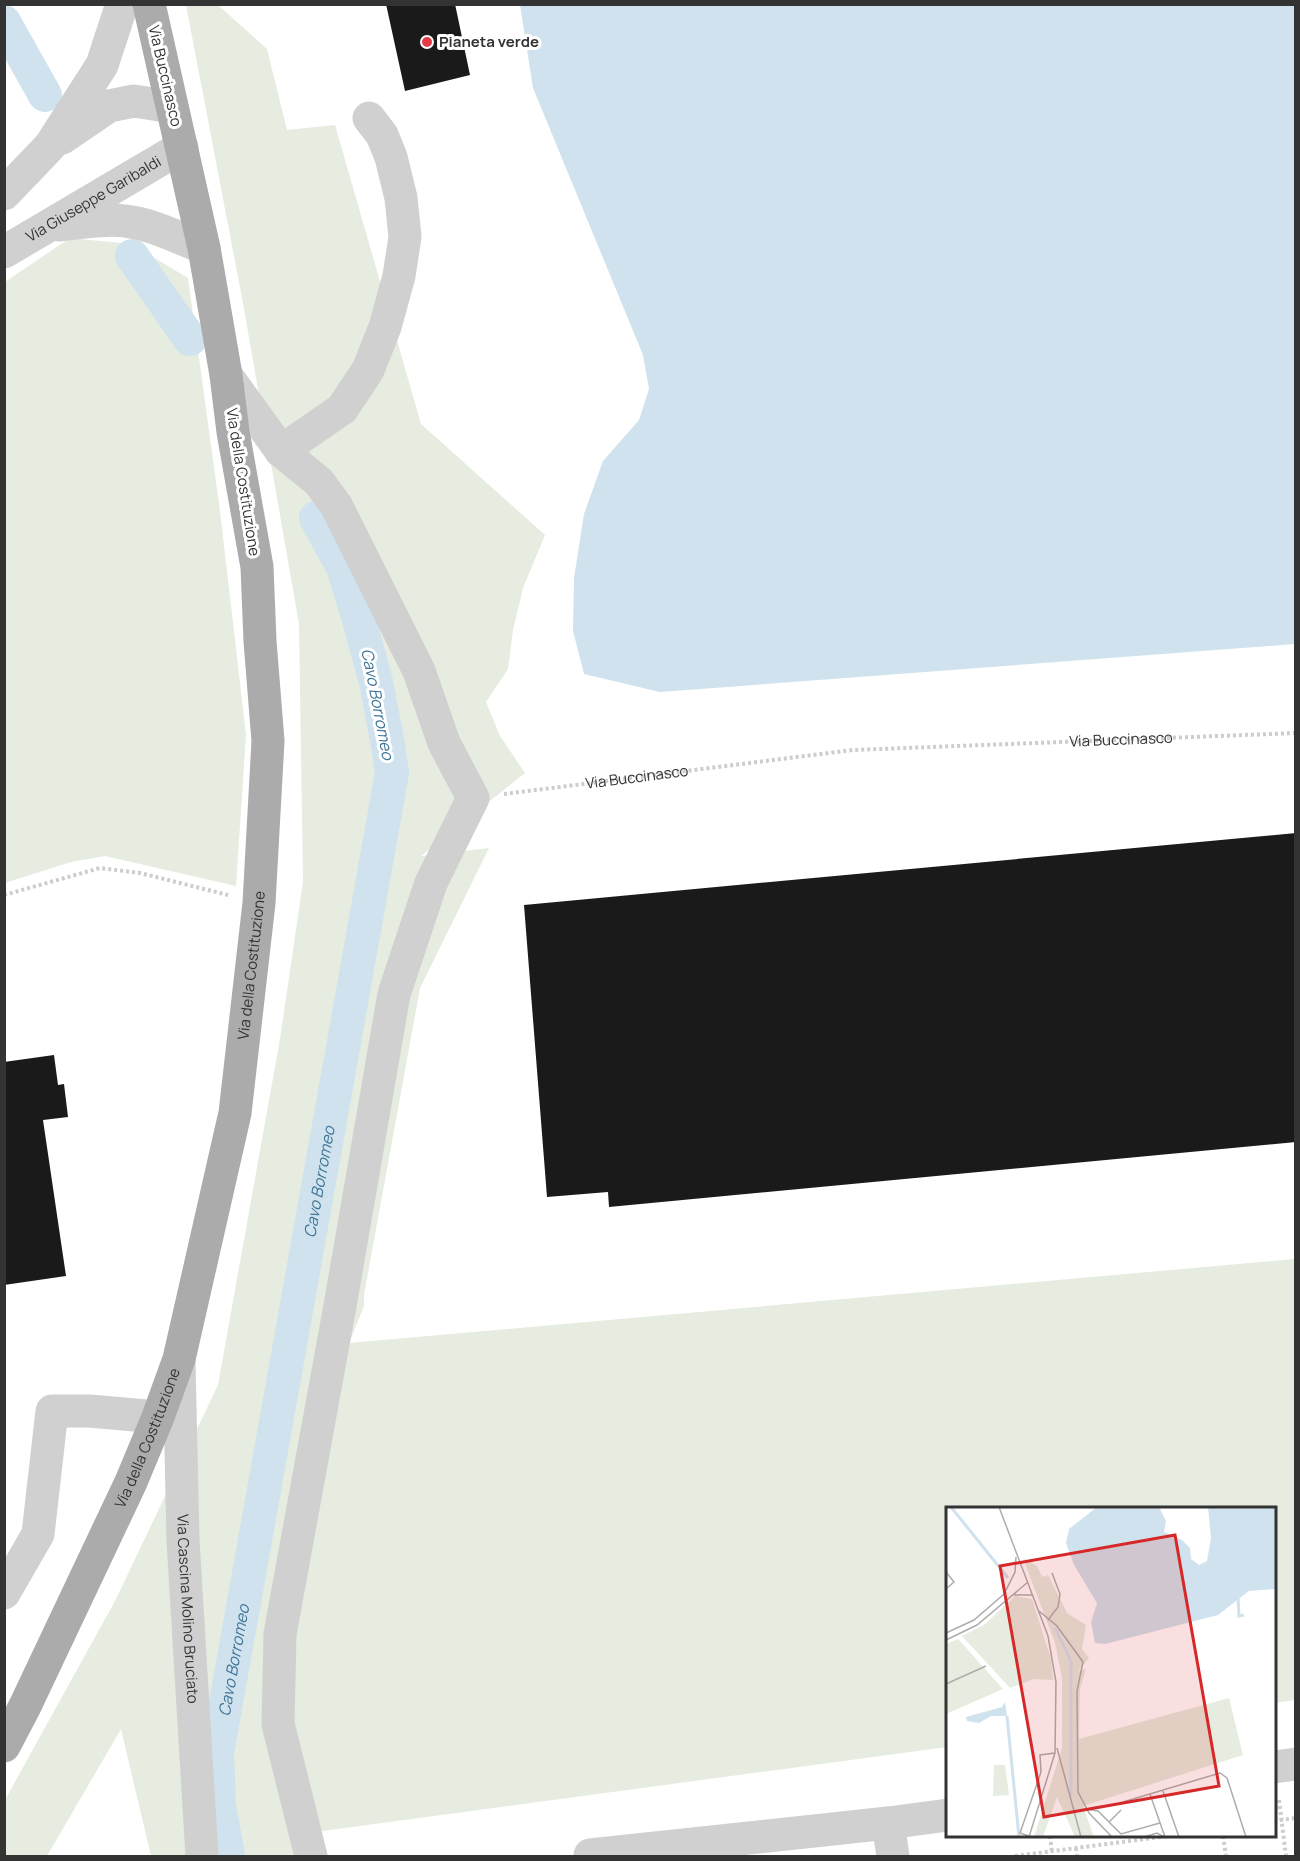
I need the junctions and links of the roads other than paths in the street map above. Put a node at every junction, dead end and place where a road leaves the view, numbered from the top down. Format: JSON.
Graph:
{"nodes":[{"id":1,"x":122,"y":4,"type":"edge"},
{"id":2,"x":149,"y":4,"type":"edge"},
{"id":3,"x":172,"y":108,"type":"junction"},
{"id":4,"x":369,"y":118,"type":"dead end"},
{"id":5,"x":50,"y":146,"type":"junction"},
{"id":6,"x":182,"y":147,"type":"junction"},
{"id":7,"x":4,"y":194,"type":"edge"},
{"id":8,"x":49,"y":226,"type":"junction"},
{"id":9,"x":204,"y":248,"type":"junction"},
{"id":10,"x":4,"y":252,"type":"edge"},
{"id":11,"x":226,"y":375,"type":"junction"},
{"id":12,"x":281,"y":451,"type":"junction"},
{"id":13,"x":179,"y":1359,"type":"junction"},
{"id":14,"x":158,"y":1417,"type":"junction"},
{"id":15,"x":4,"y":1593,"type":"edge"},
{"id":16,"x":4,"y":1746,"type":"edge"},
{"id":17,"x":1296,"y":1764,"type":"edge"},
{"id":18,"x":1276,"y":1767,"type":"edge"},
{"id":19,"x":946,"y":1815,"type":"edge"},
{"id":20,"x":888,"y":1823,"type":"junction"},
{"id":21,"x":795,"y":1845,"type":"edge"},
{"id":22,"x":590,"y":1854,"type":"dead end"},
{"id":23,"x":313,"y":1856,"type":"edge"},
{"id":24,"x":202,"y":1857,"type":"edge"},
{"id":25,"x":893,"y":1857,"type":"edge"}],
"edges":[{"from":1,"to":5,"type":"street"},
{"from":2,"to":3,"type":"main road","name":"Via Buccinasco"},
{"from":3,"to":5,"type":"street"},
{"from":3,"to":6,"type":"main road","name":"Via Buccinasco"},
{"from":4,"to":12,"type":"street"},
{"from":5,"to":7,"type":"street"},
{"from":6,"to":8,"type":"street","name":"Via Giuseppe Garibaldi"},
{"from":6,"to":9,"type":"main road","name":"Via della Costituzione"},
{"from":8,"to":9,"type":"street"},
{"from":8,"to":10,"type":"street","name":"Via Giuseppe Garibaldi"},
{"from":9,"to":11,"type":"main road","name":"Via della Costituzione"},
{"from":11,"to":12,"type":"street"},
{"from":11,"to":13,"type":"main road","name":"Via della Costituzione"},
{"from":12,"to":23,"type":"street"},
{"from":13,"to":14,"type":"main road","name":"Via della Costituzione"},
{"from":13,"to":24,"type":"street","name":"Via Cascina Molino Bruciato"},
{"from":14,"to":15,"type":"street"},
{"from":14,"to":16,"type":"main road","name":"Via della Costituzione"},
{"from":17,"to":18,"type":"street"},
{"from":19,"to":20,"type":"street"},
{"from":20,"to":21,"type":"street"},
{"from":20,"to":25,"type":"street"},
{"from":21,"to":22,"type":"street"}]}
